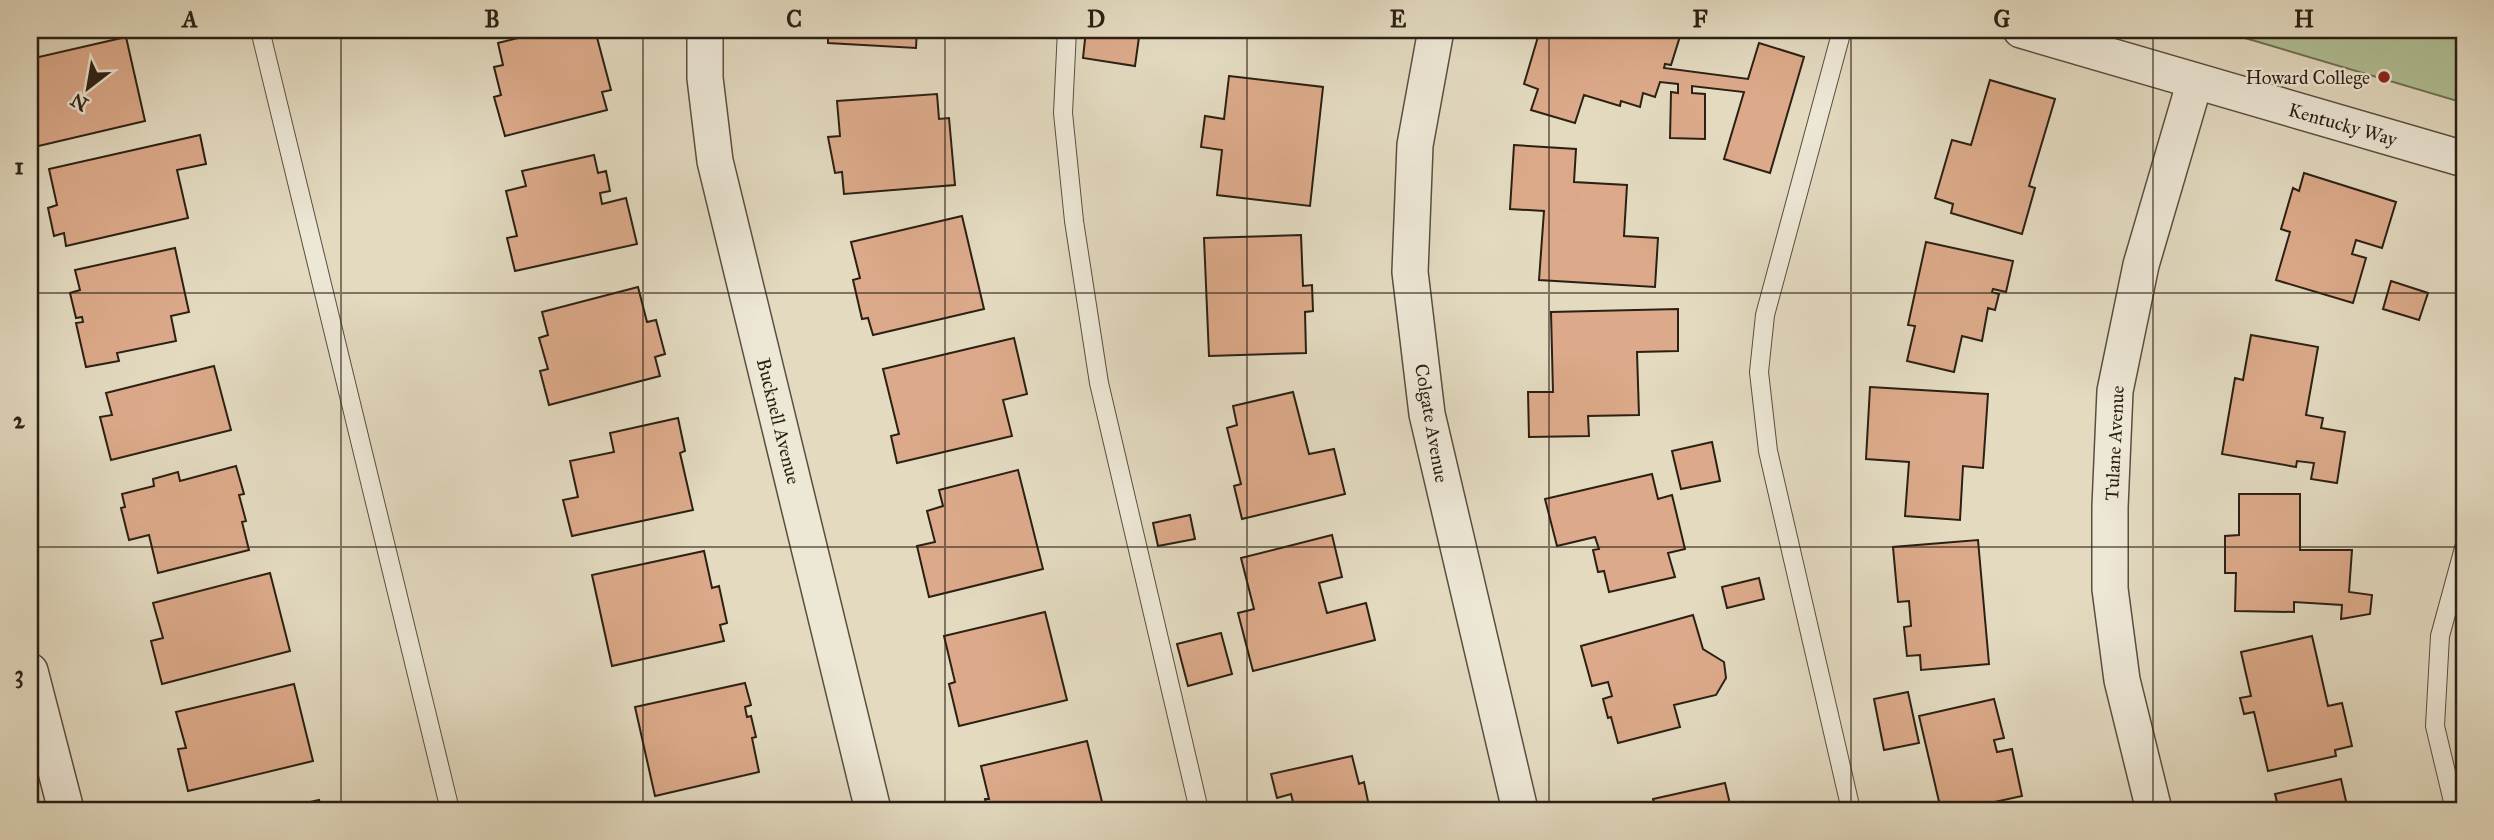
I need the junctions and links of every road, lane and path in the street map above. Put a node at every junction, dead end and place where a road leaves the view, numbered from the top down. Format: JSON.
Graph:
{"nodes":[{"id":1,"x":260,"y":30,"type":"edge"},
{"id":2,"x":705,"y":30,"type":"edge"},
{"id":3,"x":1067,"y":30,"type":"edge"},
{"id":4,"x":1436,"y":30,"type":"edge"},
{"id":5,"x":1842,"y":30,"type":"edge"},
{"id":6,"x":2021,"y":30,"type":"edge"},
{"id":7,"x":2195,"y":81,"type":"junction"},
{"id":8,"x":2464,"y":159,"type":"edge"},
{"id":9,"x":2464,"y":548,"type":"edge"},
{"id":10,"x":30,"y":671,"type":"edge"},
{"id":11,"x":66,"y":810,"type":"edge"},
{"id":12,"x":450,"y":810,"type":"edge"},
{"id":13,"x":873,"y":810,"type":"edge"},
{"id":14,"x":1199,"y":810,"type":"edge"},
{"id":15,"x":1520,"y":810,"type":"edge"},
{"id":16,"x":1850,"y":810,"type":"edge"},
{"id":17,"x":2154,"y":810,"type":"edge"},
{"id":18,"x":2455,"y":810,"type":"edge"}],
"edges":[{"from":1,"to":12,"type":"lane"},
{"from":2,"to":13,"type":"street","name":"Bucknell Avenue"},
{"from":3,"to":14,"type":"lane"},
{"from":4,"to":15,"type":"street","name":"Colgate Avenue"},
{"from":5,"to":16,"type":"lane"},
{"from":6,"to":7,"type":"street","name":"Kentucky Way"},
{"from":7,"to":8,"type":"street","name":"Kentucky Way"},
{"from":7,"to":17,"type":"street","name":"Tulane Avenue"},
{"from":9,"to":18,"type":"lane"},
{"from":10,"to":11,"type":"street"}]}
